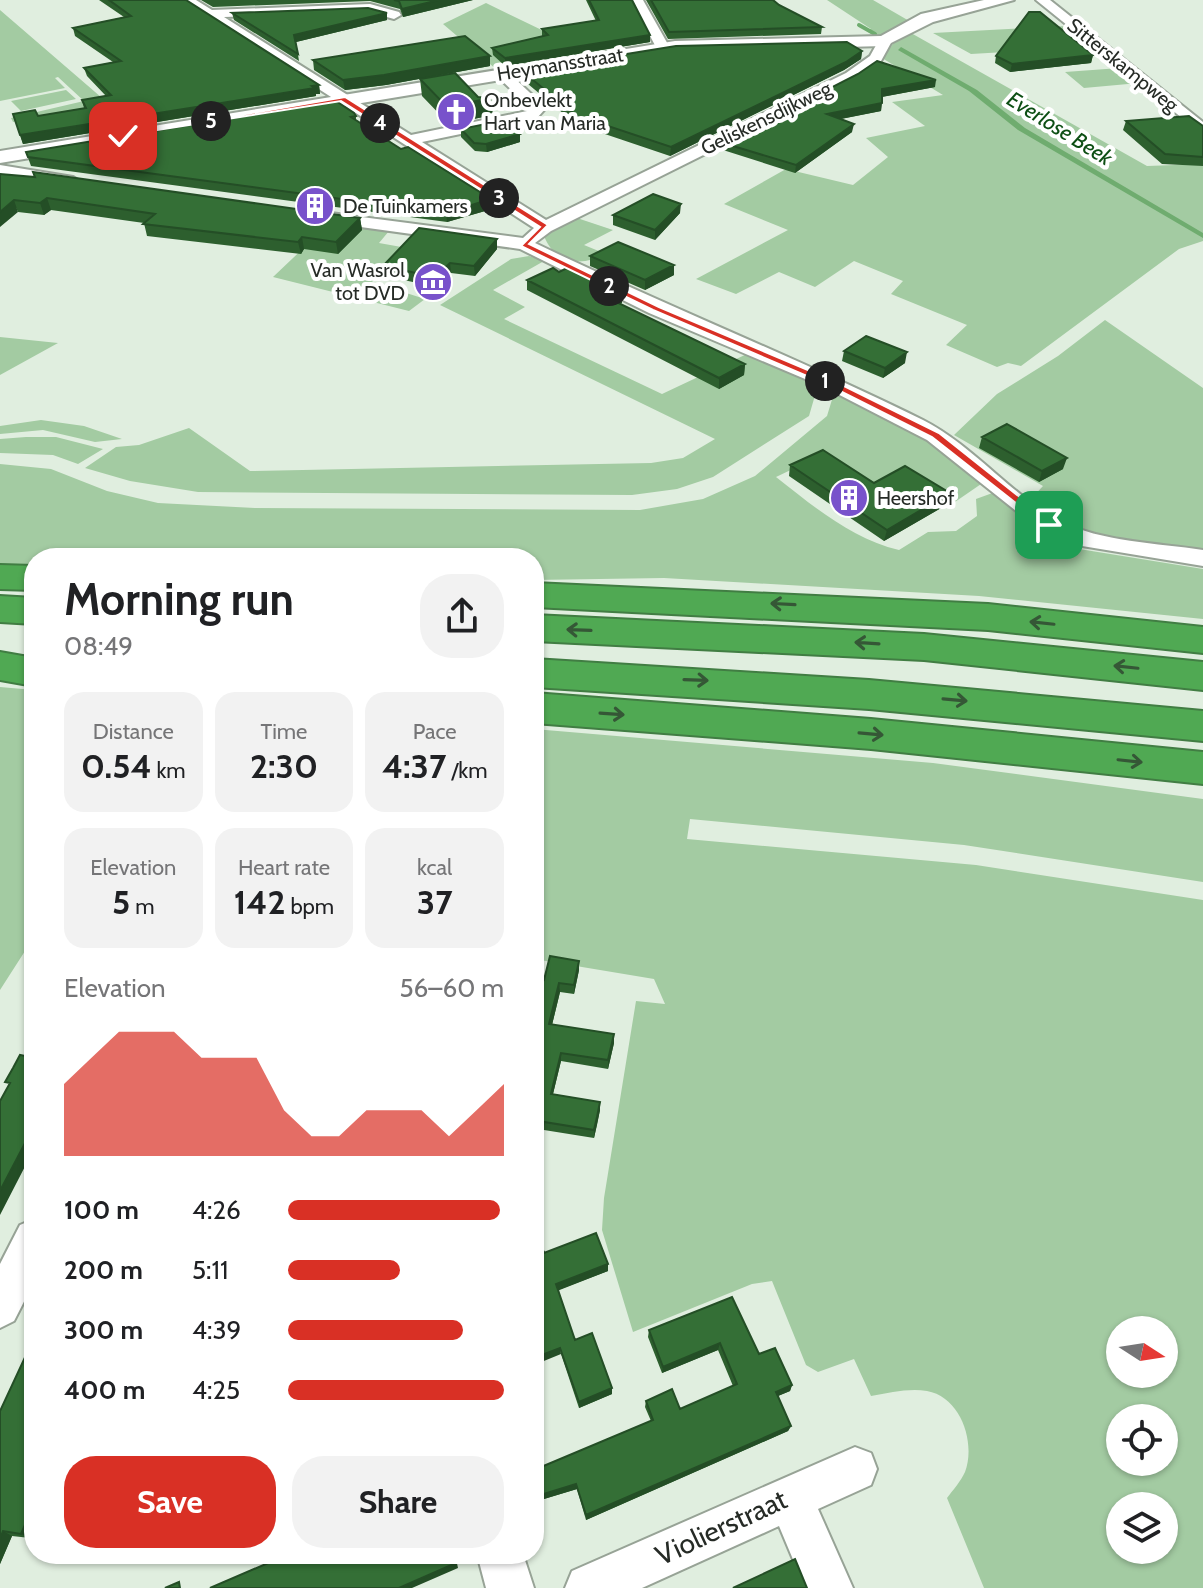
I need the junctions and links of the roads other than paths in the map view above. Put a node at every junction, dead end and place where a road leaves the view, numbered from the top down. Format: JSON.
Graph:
{"nodes":[{"id":1,"x":187,"y":0,"type":"edge"},
{"id":2,"x":637,"y":0,"type":"edge"},
{"id":3,"x":1006,"y":0,"type":"edge"},
{"id":4,"x":1042,"y":0,"type":"edge"},
{"id":5,"x":353,"y":4,"type":"edge"},
{"id":6,"x":210,"y":14,"type":"junction"},
{"id":7,"x":394,"y":15,"type":"edge"},
{"id":8,"x":885,"y":41,"type":"junction"},
{"id":9,"x":663,"y":48,"type":"junction"},
{"id":10,"x":501,"y":73,"type":"junction"},
{"id":11,"x":343,"y":99,"type":"junction"},
{"id":12,"x":1203,"y":130,"type":"edge"},
{"id":13,"x":409,"y":140,"type":"junction"},
{"id":14,"x":0,"y":157,"type":"edge"},
{"id":15,"x":0,"y":170,"type":"edge"},
{"id":16,"x":90,"y":185,"type":"edge"},
{"id":17,"x":312,"y":215,"type":"edge"},
{"id":18,"x":545,"y":227,"type":"junction"},
{"id":19,"x":524,"y":244,"type":"junction"},
{"id":20,"x":1203,"y":558,"type":"edge"},
{"id":21,"x":0,"y":577,"type":"edge"},
{"id":22,"x":24,"y":578,"type":"edge"},
{"id":23,"x":544,"y":595,"type":"edge"},
{"id":24,"x":0,"y":609,"type":"edge"},
{"id":25,"x":24,"y":610,"type":"edge"},
{"id":26,"x":544,"y":628,"type":"edge"},
{"id":27,"x":1203,"y":640,"type":"edge"},
{"id":28,"x":0,"y":651,"type":"edge"},
{"id":29,"x":24,"y":652,"type":"edge"},
{"id":30,"x":0,"y":666,"type":"edge"},
{"id":31,"x":24,"y":670,"type":"edge"},
{"id":32,"x":544,"y":673,"type":"edge"},
{"id":33,"x":1203,"y":676,"type":"edge"},
{"id":34,"x":544,"y":709,"type":"edge"},
{"id":35,"x":1203,"y":726,"type":"edge"},
{"id":36,"x":1203,"y":768,"type":"edge"},
{"id":37,"x":24,"y":1259,"type":"edge"},
{"id":38,"x":0,"y":1307,"type":"edge"},
{"id":39,"x":855,"y":1469,"type":"dead end"},
{"id":40,"x":789,"y":1496,"type":"junction"},
{"id":41,"x":503,"y":1564,"type":"edge"},
{"id":42,"x":510,"y":1588,"type":"edge"},
{"id":43,"x":589,"y":1588,"type":"edge"},
{"id":44,"x":829,"y":1588,"type":"edge"}],
"edges":[{"from":1,"to":6,"type":"street"},
{"from":2,"to":9,"type":"street"},
{"from":3,"to":8,"type":"street","name":"Geliskensdijkweg"},
{"from":4,"to":12,"type":"street","name":"Sitterskampweg"},
{"from":5,"to":6,"type":"street"},
{"from":5,"to":7,"type":"street"},
{"from":6,"to":11,"type":"street"},
{"from":8,"to":9,"type":"street","name":"Heymansstraat"},
{"from":8,"to":18,"type":"street","name":"Geliskensdijkweg"},
{"from":9,"to":10,"type":"street","name":"Heymansstraat"},
{"from":10,"to":11,"type":"street","name":"Heymansstraat"},
{"from":10,"to":13,"type":"street"},
{"from":11,"to":13,"type":"street"},
{"from":11,"to":14,"type":"street","name":"Heymansstraat"},
{"from":13,"to":18,"type":"street"},
{"from":15,"to":16,"type":"street"},
{"from":17,"to":19,"type":"street"},
{"from":18,"to":19,"type":"street","name":"Geliskensdijkweg"},
{"from":19,"to":20,"type":"street"},
{"from":21,"to":22,"type":"highway"},
{"from":27,"to":23,"type":"highway","one_way":true},
{"from":24,"to":25,"type":"highway"},
{"from":33,"to":26,"type":"highway","one_way":true},
{"from":28,"to":29,"type":"highway"},
{"from":30,"to":31,"type":"highway"},
{"from":32,"to":35,"type":"highway","one_way":true},
{"from":34,"to":36,"type":"highway","one_way":true},
{"from":37,"to":38,"type":"street"},
{"from":39,"to":40,"type":"street","name":"Violierstraat"},
{"from":40,"to":43,"type":"street","name":"Violierstraat"},
{"from":40,"to":44,"type":"street"},
{"from":41,"to":42,"type":"street"}]}
